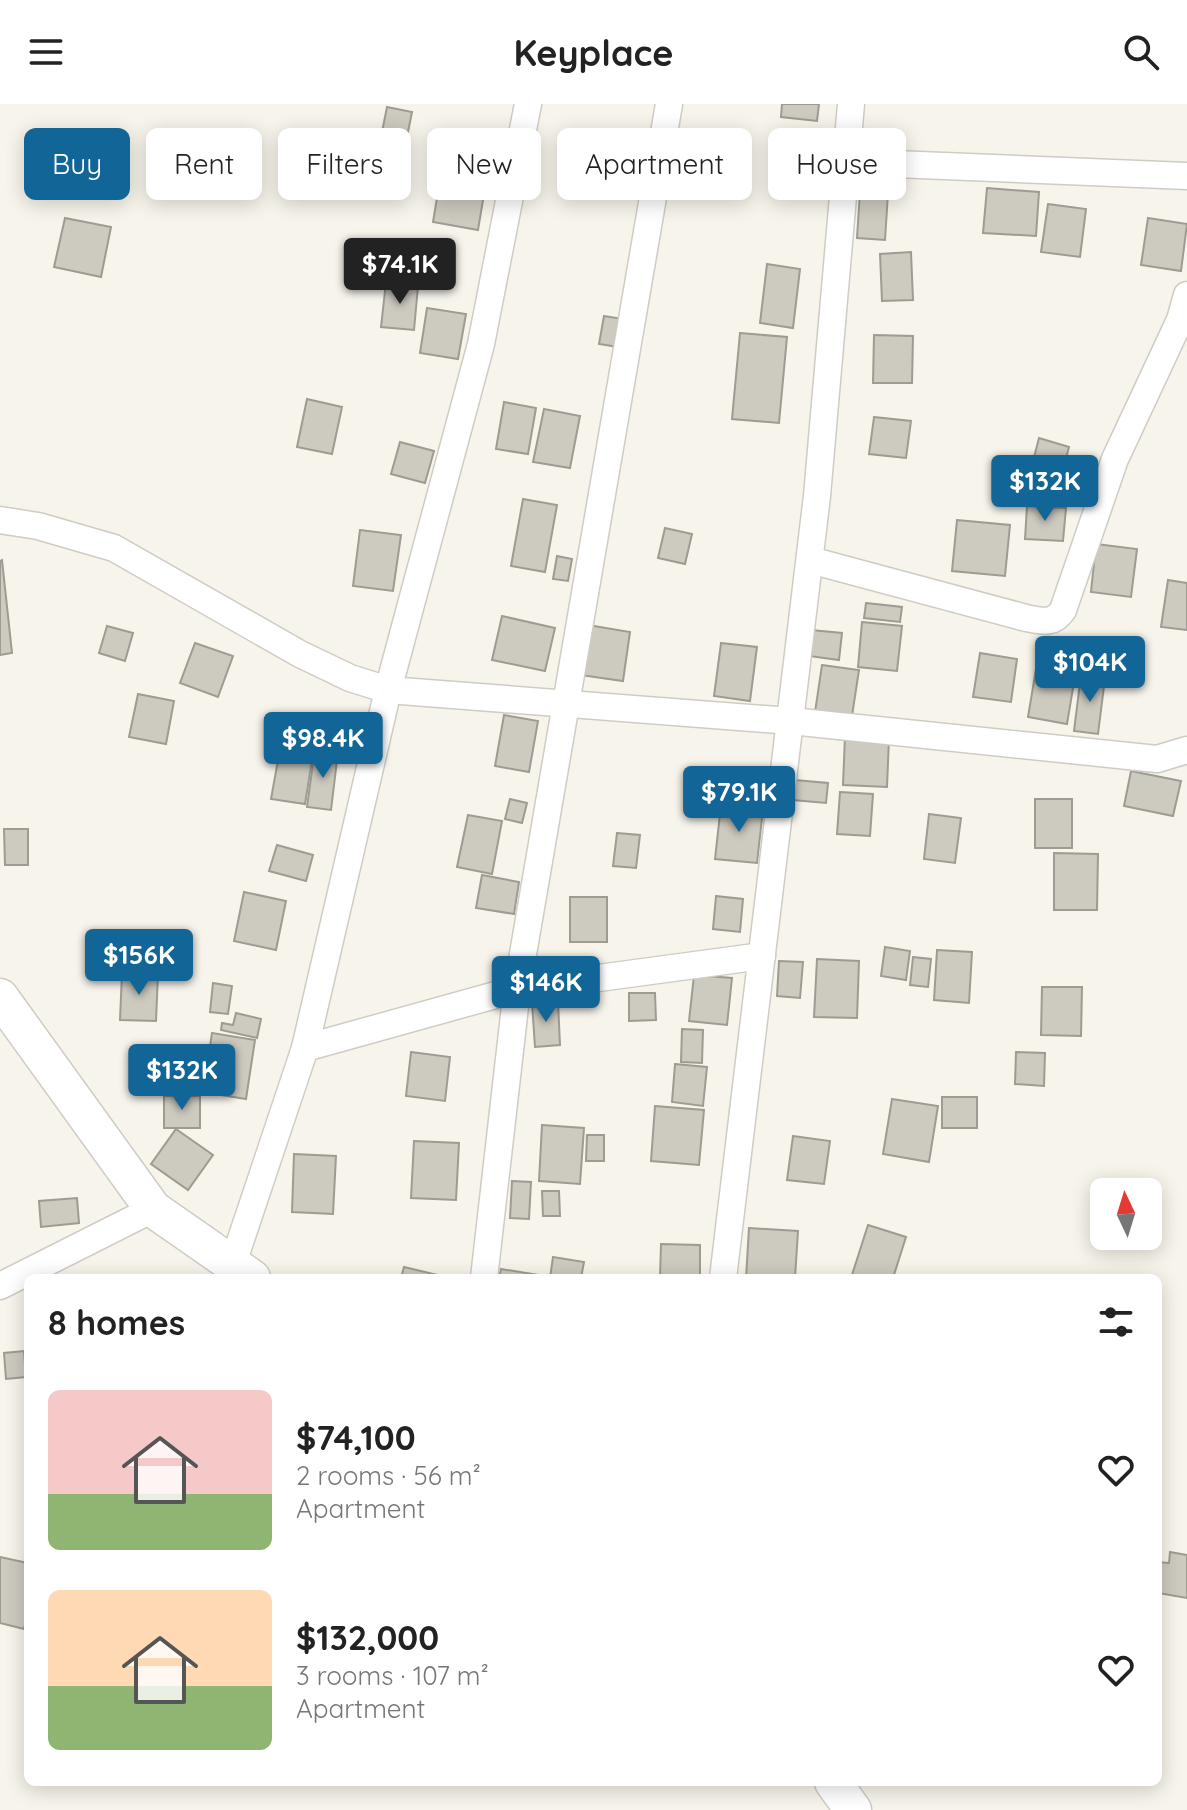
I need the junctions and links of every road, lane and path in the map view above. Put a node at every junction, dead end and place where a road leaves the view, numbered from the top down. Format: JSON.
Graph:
{"nodes":[{"id":1,"x":528,"y":104,"type":"edge"},
{"id":2,"x":669,"y":104,"type":"edge"},
{"id":3,"x":851,"y":104,"type":"edge"},
{"id":4,"x":849,"y":128,"type":"edge"},
{"id":5,"x":906,"y":164,"type":"edge"},
{"id":6,"x":1187,"y":176,"type":"edge"},
{"id":7,"x":843,"y":200,"type":"edge"},
{"id":8,"x":1187,"y":295,"type":"edge"},
{"id":9,"x":0,"y":520,"type":"edge"},
{"id":10,"x":810,"y":560,"type":"junction"},
{"id":11,"x":388,"y":690,"type":"junction"},
{"id":12,"x":567,"y":702,"type":"junction"},
{"id":13,"x":791,"y":721,"type":"junction"},
{"id":14,"x":1187,"y":750,"type":"edge"},
{"id":15,"x":762,"y":956,"type":"junction"},
{"id":16,"x":517,"y":989,"type":"junction"},
{"id":17,"x":0,"y":997,"type":"edge"},
{"id":18,"x":305,"y":1048,"type":"junction"},
{"id":19,"x":153,"y":1209,"type":"junction"},
{"id":20,"x":243,"y":1271,"type":"edge"},
{"id":21,"x":484,"y":1274,"type":"edge"},
{"id":22,"x":723,"y":1274,"type":"edge"},
{"id":23,"x":0,"y":1286,"type":"edge"},
{"id":24,"x":836,"y":1786,"type":"edge"},
{"id":25,"x":853,"y":1810,"type":"edge"}],
"edges":[{"from":1,"to":11,"type":"street"},
{"from":2,"to":12,"type":"street"},
{"from":3,"to":4,"type":"street"},
{"from":5,"to":6,"type":"street"},
{"from":7,"to":10,"type":"street"},
{"from":8,"to":10,"type":"street"},
{"from":9,"to":11,"type":"street"},
{"from":10,"to":13,"type":"street"},
{"from":11,"to":12,"type":"street"},
{"from":11,"to":18,"type":"street"},
{"from":12,"to":13,"type":"street"},
{"from":12,"to":16,"type":"street"},
{"from":13,"to":14,"type":"street"},
{"from":13,"to":15,"type":"street"},
{"from":15,"to":16,"type":"street"},
{"from":15,"to":22,"type":"street"},
{"from":16,"to":18,"type":"street"},
{"from":16,"to":21,"type":"street"},
{"from":17,"to":19,"type":"main road"},
{"from":18,"to":20,"type":"street"},
{"from":19,"to":20,"type":"main road"},
{"from":19,"to":23,"type":"street"},
{"from":24,"to":25,"type":"main road"}]}
